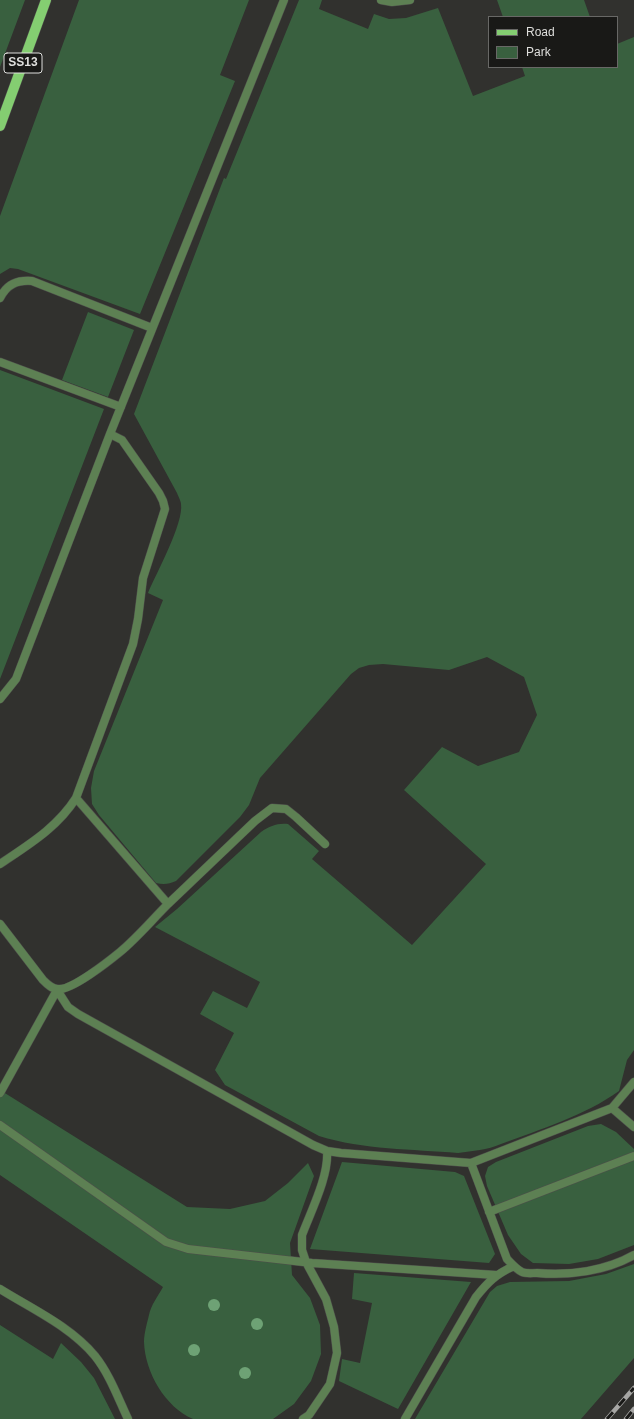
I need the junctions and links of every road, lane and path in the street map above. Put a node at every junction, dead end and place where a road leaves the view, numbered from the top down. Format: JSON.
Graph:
{"nodes":[{"id":1,"x":46,"y":0,"type":"edge"},
{"id":2,"x":284,"y":0,"type":"edge"},
{"id":3,"x":381,"y":0,"type":"edge"},
{"id":4,"x":410,"y":0,"type":"edge"},
{"id":5,"x":0,"y":126,"type":"edge"},
{"id":6,"x":0,"y":298,"type":"edge"},
{"id":7,"x":152,"y":328,"type":"junction"},
{"id":8,"x":0,"y":362,"type":"edge"},
{"id":9,"x":121,"y":407,"type":"junction"},
{"id":10,"x":110,"y":434,"type":"junction"},
{"id":11,"x":0,"y":699,"type":"edge"},
{"id":12,"x":76,"y":798,"type":"junction"},
{"id":13,"x":325,"y":844,"type":"dead end"},
{"id":14,"x":0,"y":864,"type":"edge"},
{"id":15,"x":168,"y":904,"type":"junction"},
{"id":16,"x":0,"y":924,"type":"edge"},
{"id":17,"x":57,"y":990,"type":"junction"},
{"id":18,"x":634,"y":1082,"type":"edge"},
{"id":19,"x":0,"y":1093,"type":"edge"},
{"id":20,"x":612,"y":1108,"type":"junction"},
{"id":21,"x":0,"y":1125,"type":"edge"},
{"id":22,"x":634,"y":1127,"type":"edge"},
{"id":23,"x":327,"y":1151,"type":"junction"},
{"id":24,"x":634,"y":1156,"type":"edge"},
{"id":25,"x":471,"y":1163,"type":"junction"},
{"id":26,"x":489,"y":1212,"type":"junction"},
{"id":27,"x":634,"y":1255,"type":"edge"},
{"id":28,"x":306,"y":1262,"type":"junction"},
{"id":29,"x":514,"y":1266,"type":"junction"},
{"id":30,"x":496,"y":1275,"type":"junction"},
{"id":31,"x":0,"y":1289,"type":"edge"},
{"id":32,"x":128,"y":1419,"type":"edge"},
{"id":33,"x":303,"y":1419,"type":"edge"},
{"id":34,"x":405,"y":1419,"type":"edge"}],
"edges":[{"from":1,"to":5,"type":"main road","number":"SS13"},
{"from":2,"to":7,"type":"lane"},
{"from":3,"to":4,"type":"lane"},
{"from":6,"to":7,"type":"lane"},
{"from":7,"to":9,"type":"lane"},
{"from":8,"to":9,"type":"lane"},
{"from":9,"to":10,"type":"lane"},
{"from":10,"to":11,"type":"lane"},
{"from":10,"to":12,"type":"lane"},
{"from":12,"to":14,"type":"lane"},
{"from":12,"to":15,"type":"lane"},
{"from":13,"to":15,"type":"lane"},
{"from":15,"to":17,"type":"lane"},
{"from":16,"to":17,"type":"lane"},
{"from":17,"to":19,"type":"lane"},
{"from":17,"to":23,"type":"lane"},
{"from":18,"to":20,"type":"lane"},
{"from":20,"to":22,"type":"lane"},
{"from":20,"to":25,"type":"lane"},
{"from":21,"to":28,"type":"lane"},
{"from":23,"to":25,"type":"lane"},
{"from":23,"to":28,"type":"lane"},
{"from":24,"to":26,"type":"lane"},
{"from":25,"to":26,"type":"lane"},
{"from":26,"to":29,"type":"lane"},
{"from":27,"to":29,"type":"lane"},
{"from":28,"to":30,"type":"lane"},
{"from":28,"to":33,"type":"lane"},
{"from":29,"to":30,"type":"lane"},
{"from":30,"to":34,"type":"lane"},
{"from":31,"to":32,"type":"lane"}]}
